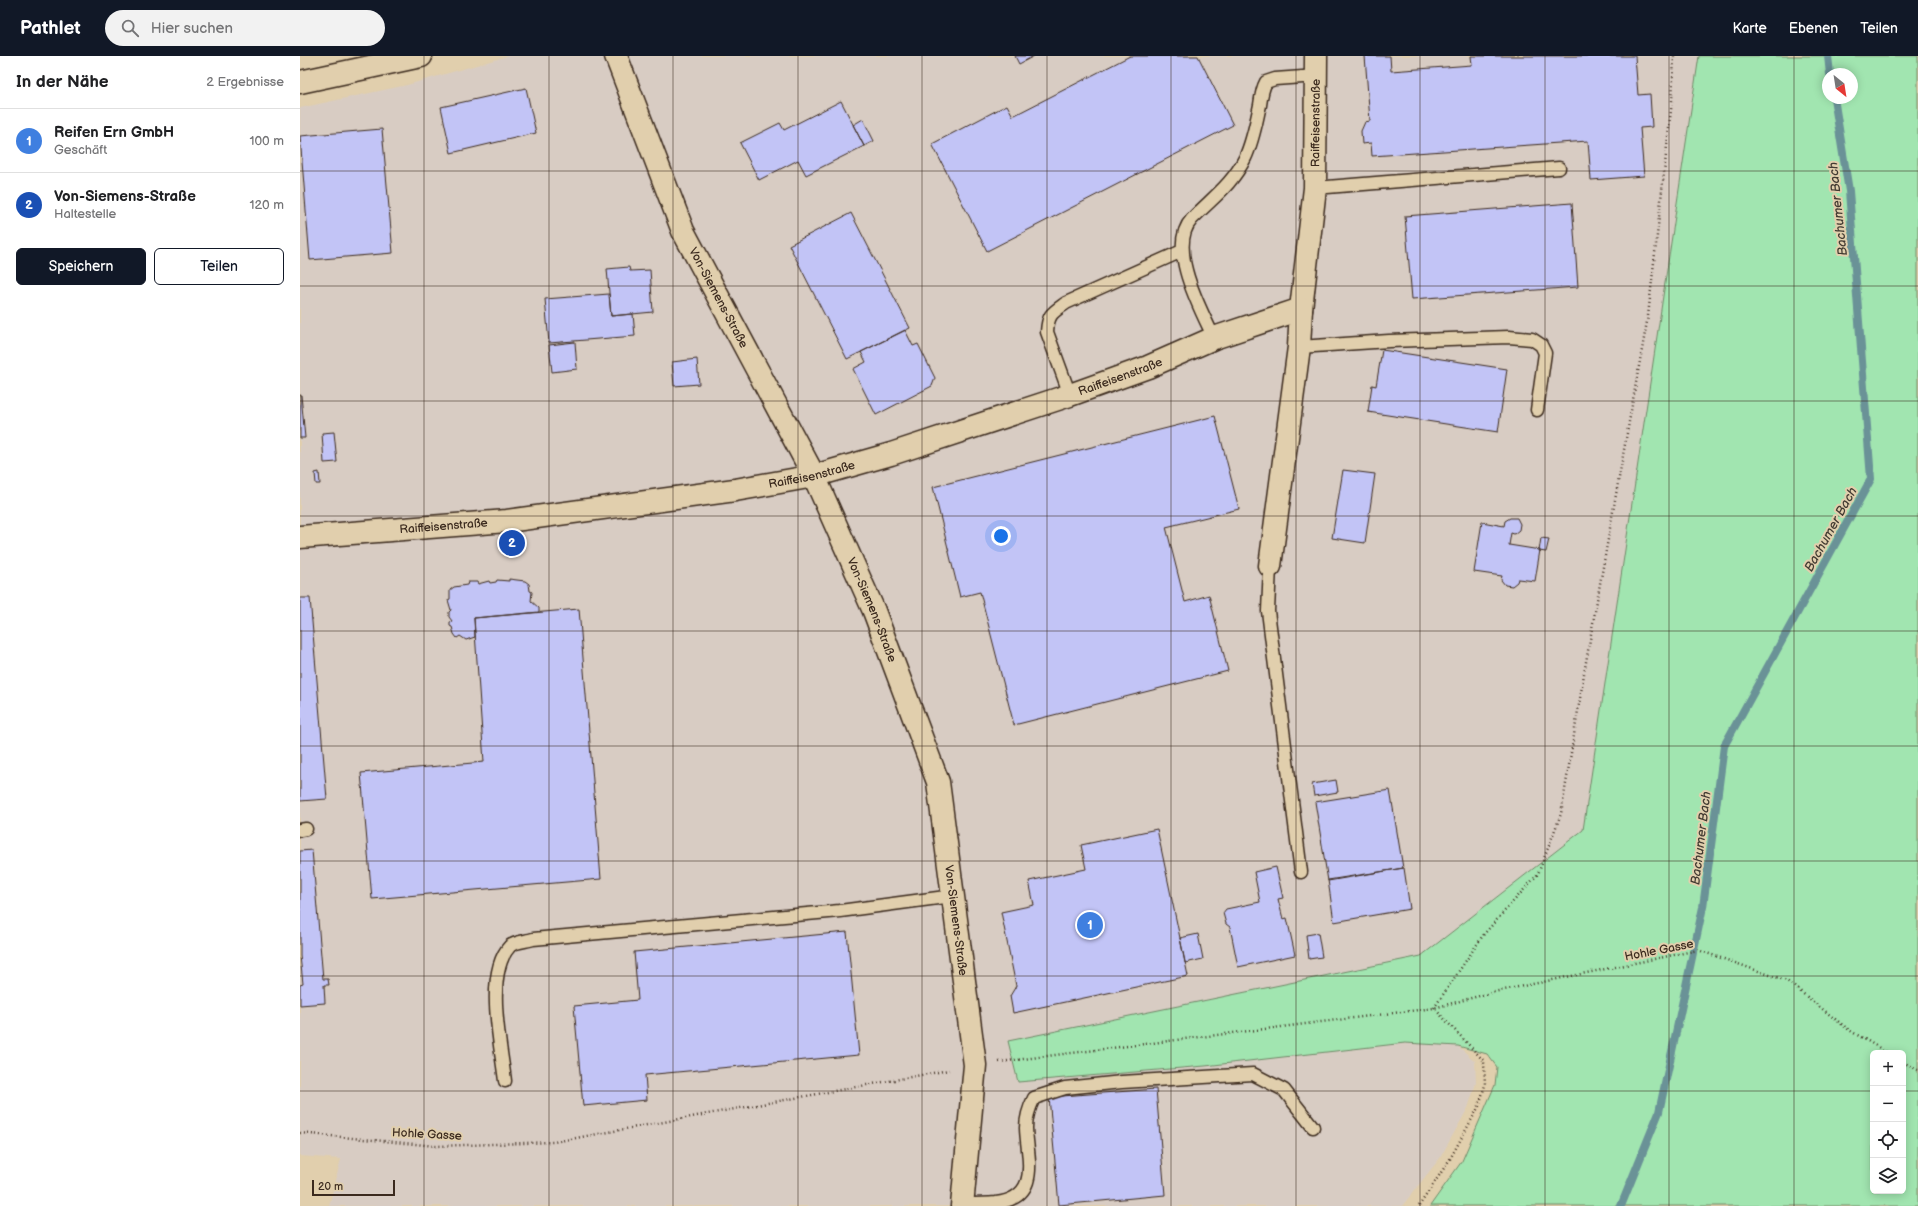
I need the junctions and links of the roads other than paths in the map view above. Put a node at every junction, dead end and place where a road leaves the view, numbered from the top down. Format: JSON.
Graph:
{"nodes":[{"id":1,"x":421,"y":56,"type":"edge"},
{"id":2,"x":616,"y":56,"type":"edge"},
{"id":3,"x":1316,"y":66,"type":"edge"},
{"id":4,"x":300,"y":82,"type":"edge"},
{"id":5,"x":1560,"y":168,"type":"dead end"},
{"id":6,"x":1315,"y":188,"type":"junction"},
{"id":7,"x":1182,"y":251,"type":"junction"},
{"id":8,"x":1301,"y":310,"type":"junction"},
{"id":9,"x":1214,"y":338,"type":"junction"},
{"id":10,"x":1299,"y":347,"type":"junction"},
{"id":11,"x":1070,"y":395,"type":"junction"},
{"id":12,"x":1536,"y":410,"type":"dead end"},
{"id":13,"x":814,"y":476,"type":"junction"},
{"id":14,"x":300,"y":537,"type":"edge"},
{"id":15,"x":1270,"y":566,"type":"joint"},
{"id":16,"x":1301,"y":872,"type":"dead end"},
{"id":17,"x":953,"y":896,"type":"junction"},
{"id":18,"x":505,"y":1080,"type":"dead end"},
{"id":19,"x":1313,"y":1127,"type":"dead end"},
{"id":20,"x":962,"y":1205,"type":"edge"}],
"edges":[{"from":1,"to":4,"type":"street"},
{"from":2,"to":13,"type":"street","name":"Von-Siemens-Straße"},
{"from":3,"to":6,"type":"street","name":"Raiffeisenstraße"},
{"from":3,"to":7,"type":"lane"},
{"from":5,"to":6,"type":"lane"},
{"from":6,"to":8,"type":"street","name":"Raiffeisenstraße"},
{"from":7,"to":9,"type":"lane"},
{"from":7,"to":11,"type":"lane"},
{"from":8,"to":9,"type":"street","name":"Raiffeisenstraße"},
{"from":8,"to":10,"type":"street","name":"Raiffeisenstraße"},
{"from":9,"to":11,"type":"street","name":"Raiffeisenstraße"},
{"from":10,"to":12,"type":"lane"},
{"from":10,"to":15,"type":"street","name":"Raiffeisenstraße"},
{"from":11,"to":13,"type":"street","name":"Raiffeisenstraße"},
{"from":13,"to":14,"type":"street","name":"Raiffeisenstraße"},
{"from":13,"to":17,"type":"street","name":"Von-Siemens-Straße"},
{"from":15,"to":16,"type":"lane"},
{"from":17,"to":18,"type":"lane"},
{"from":17,"to":20,"type":"street","name":"Von-Siemens-Straße"},
{"from":19,"to":20,"type":"lane"}]}
